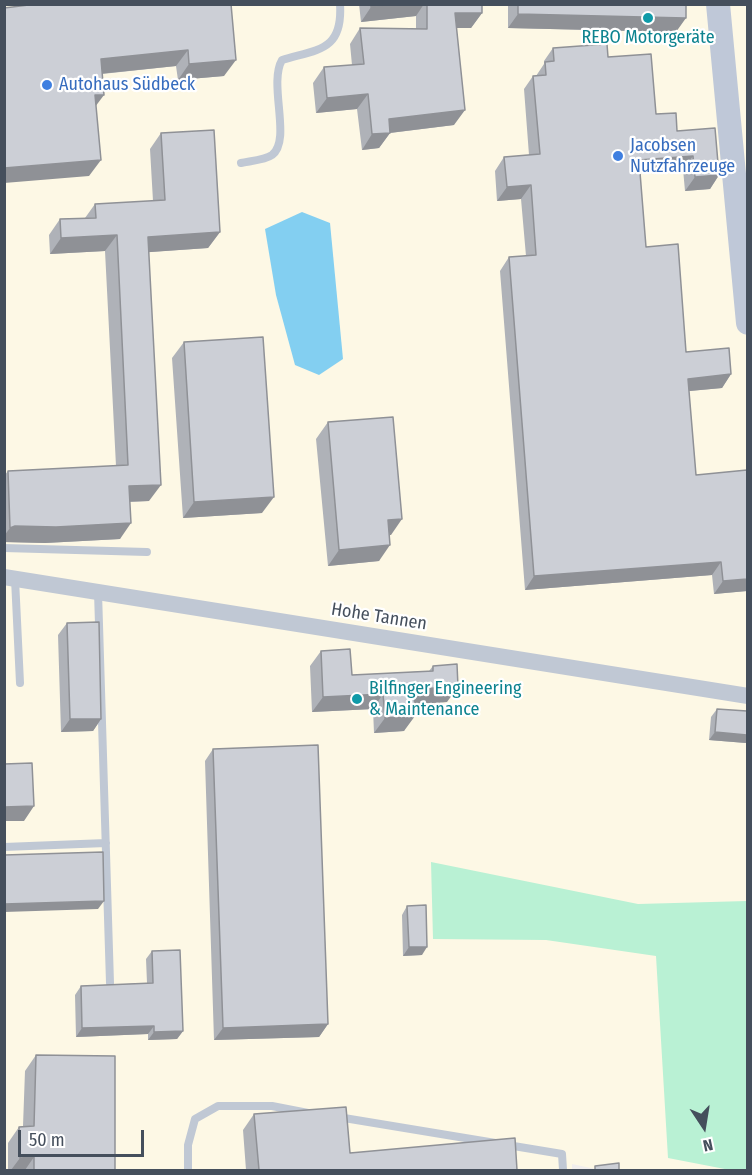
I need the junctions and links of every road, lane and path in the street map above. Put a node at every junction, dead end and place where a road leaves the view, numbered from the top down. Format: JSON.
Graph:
{"nodes":[{"id":1,"x":340,"y":4,"type":"edge"},
{"id":2,"x":718,"y":4,"type":"edge"},
{"id":3,"x":241,"y":163,"type":"dead end"},
{"id":4,"x":747,"y":323,"type":"edge"},
{"id":5,"x":4,"y":548,"type":"edge"},
{"id":6,"x":147,"y":552,"type":"dead end"},
{"id":7,"x":10,"y":578,"type":"edge"},
{"id":8,"x":98,"y":592,"type":"junction"},
{"id":9,"x":20,"y":683,"type":"dead end"},
{"id":10,"x":747,"y":696,"type":"edge"},
{"id":11,"x":106,"y":843,"type":"junction"},
{"id":12,"x":4,"y":847,"type":"edge"},
{"id":13,"x":110,"y":983,"type":"edge"},
{"id":14,"x":321,"y":1115,"type":"edge"},
{"id":15,"x":333,"y":1117,"type":"edge"},
{"id":16,"x":188,"y":1170,"type":"edge"},
{"id":17,"x":563,"y":1170,"type":"edge"}],
"edges":[{"from":1,"to":3,"type":"lane"},
{"from":2,"to":4,"type":"street"},
{"from":5,"to":6,"type":"lane"},
{"from":7,"to":8,"type":"street","name":"Hohe Tannen"},
{"from":7,"to":9,"type":"lane"},
{"from":8,"to":10,"type":"street","name":"Hohe Tannen"},
{"from":8,"to":11,"type":"lane"},
{"from":11,"to":12,"type":"lane"},
{"from":11,"to":13,"type":"lane"},
{"from":14,"to":16,"type":"lane"},
{"from":15,"to":17,"type":"lane"}]}
